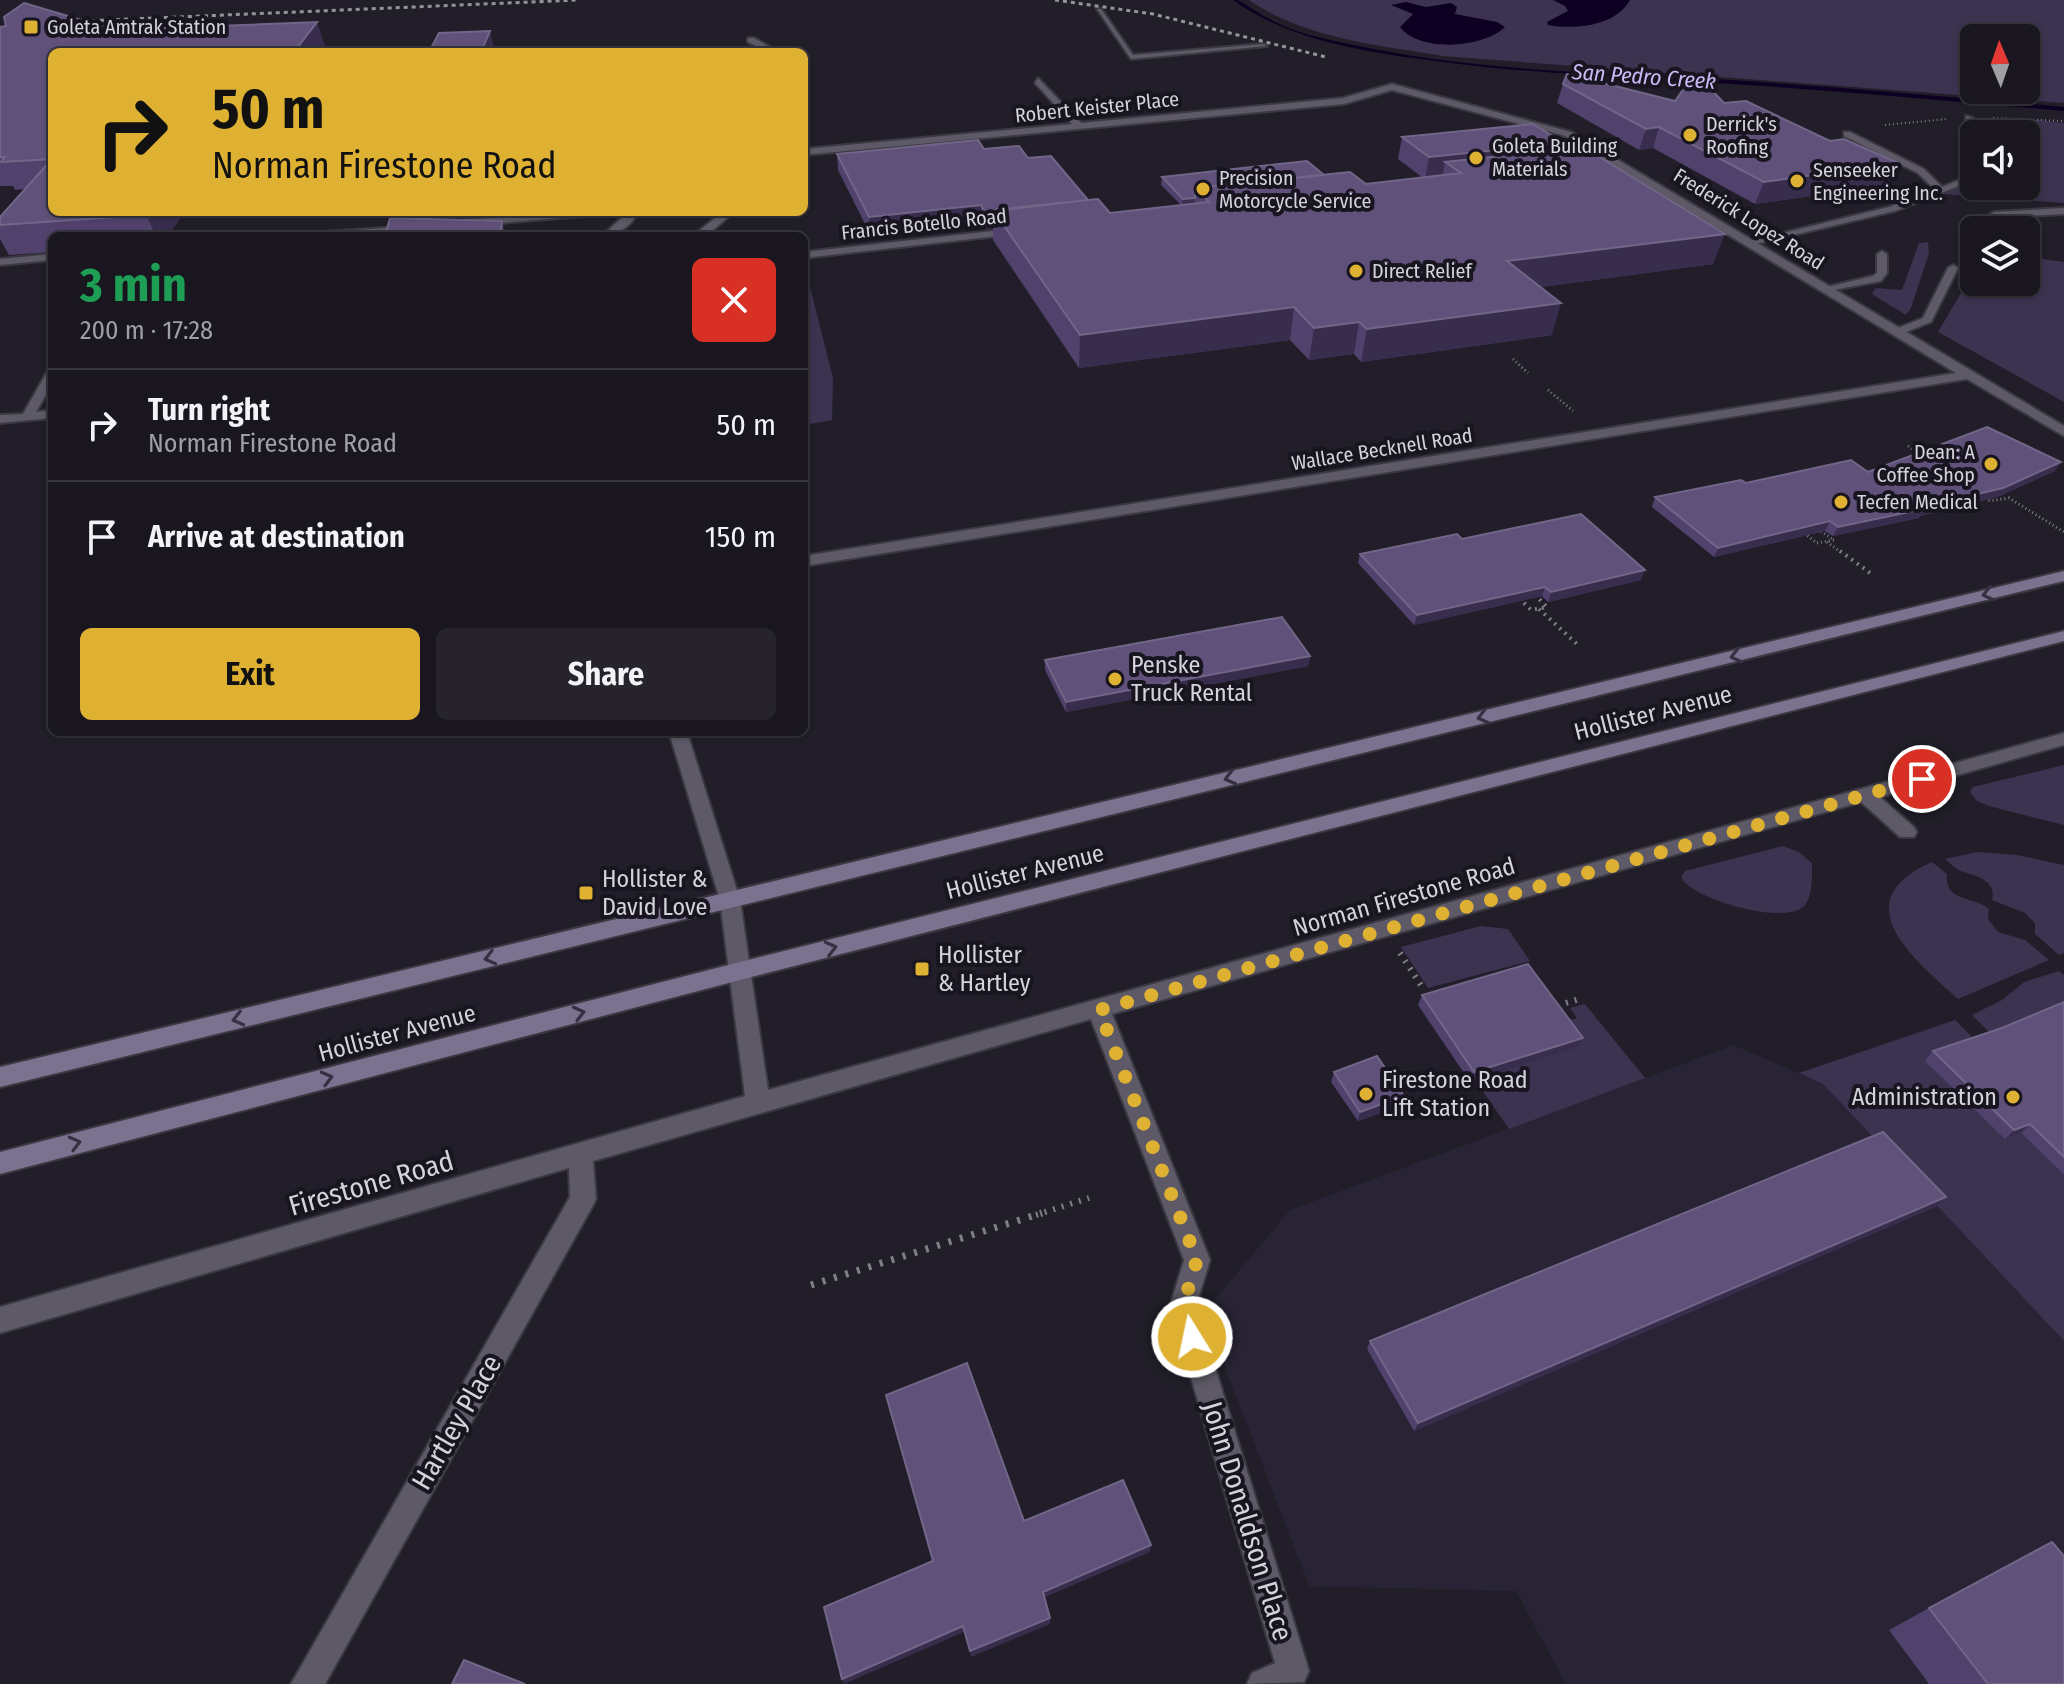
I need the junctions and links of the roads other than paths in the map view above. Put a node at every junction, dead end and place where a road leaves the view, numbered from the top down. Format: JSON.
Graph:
{"nodes":[{"id":1,"x":1099,"y":10,"type":"dead end"},
{"id":2,"x":751,"y":40,"type":"dead end"},
{"id":3,"x":1263,"y":46,"type":"dead end"},
{"id":4,"x":766,"y":48,"type":"edge"},
{"id":5,"x":1038,"y":81,"type":"dead end"},
{"id":6,"x":1392,"y":87,"type":"joint"},
{"id":7,"x":1969,"y":118,"type":"dead end"},
{"id":8,"x":1080,"y":127,"type":"junction"},
{"id":9,"x":1847,"y":134,"type":"dead end"},
{"id":10,"x":808,"y":152,"type":"edge"},
{"id":11,"x":1621,"y":164,"type":"junction"},
{"id":12,"x":1590,"y":166,"type":"edge"},
{"id":13,"x":1941,"y":191,"type":"junction"},
{"id":14,"x":2064,"y":211,"type":"edge"},
{"id":15,"x":1994,"y":215,"type":"dead end"},
{"id":16,"x":551,"y":216,"type":"edge"},
{"id":17,"x":631,"y":216,"type":"edge"},
{"id":18,"x":724,"y":216,"type":"edge"},
{"id":19,"x":446,"y":225,"type":"edge"},
{"id":20,"x":430,"y":226,"type":"edge"},
{"id":21,"x":1039,"y":229,"type":"edge"},
{"id":22,"x":357,"y":232,"type":"edge"},
{"id":23,"x":612,"y":232,"type":"edge"},
{"id":24,"x":704,"y":232,"type":"edge"},
{"id":25,"x":1751,"y":242,"type":"junction"},
{"id":26,"x":1882,"y":254,"type":"dead end"},
{"id":27,"x":808,"y":255,"type":"edge"},
{"id":28,"x":48,"y":257,"type":"edge"},
{"id":29,"x":0,"y":262,"type":"edge"},
{"id":30,"x":1953,"y":268,"type":"dead end"},
{"id":31,"x":1823,"y":289,"type":"junction"},
{"id":32,"x":1897,"y":332,"type":"junction"},
{"id":33,"x":1967,"y":375,"type":"junction"},
{"id":34,"x":48,"y":381,"type":"edge"},
{"id":35,"x":48,"y":414,"type":"edge"},
{"id":36,"x":27,"y":417,"type":"junction"},
{"id":37,"x":0,"y":419,"type":"edge"},
{"id":38,"x":2064,"y":432,"type":"edge"},
{"id":39,"x":808,"y":560,"type":"edge"},
{"id":40,"x":2064,"y":576,"type":"edge"},
{"id":41,"x":2064,"y":636,"type":"edge"},
{"id":42,"x":679,"y":736,"type":"edge"},
{"id":43,"x":2064,"y":739,"type":"edge"},
{"id":44,"x":1865,"y":795,"type":"junction"},
{"id":45,"x":1907,"y":832,"type":"dead end"},
{"id":46,"x":730,"y":900,"type":"junction"},
{"id":47,"x":740,"y":971,"type":"junction"},
{"id":48,"x":1099,"y":1010,"type":"junction"},
{"id":49,"x":0,"y":1077,"type":"edge"},
{"id":50,"x":758,"y":1103,"type":"junction"},
{"id":51,"x":580,"y":1155,"type":"junction"},
{"id":52,"x":0,"y":1163,"type":"edge"},
{"id":53,"x":0,"y":1320,"type":"edge"},
{"id":54,"x":307,"y":1684,"type":"edge"},
{"id":55,"x":1263,"y":1684,"type":"edge"}],
"edges":[{"from":1,"to":3,"type":"lane"},
{"from":2,"to":4,"type":"street"},
{"from":5,"to":8,"type":"street"},
{"from":6,"to":8,"type":"street","name":"Robert Keister Place"},
{"from":6,"to":11,"type":"street","name":"Frederick Lopez Road"},
{"from":7,"to":13,"type":"lane"},
{"from":8,"to":10,"type":"street","name":"Robert Keister Place"},
{"from":9,"to":13,"type":"lane"},
{"from":11,"to":12,"type":"street"},
{"from":11,"to":25,"type":"street","name":"Frederick Lopez Road"},
{"from":13,"to":25,"type":"lane"},
{"from":14,"to":15,"type":"lane"},
{"from":16,"to":19,"type":"lane"},
{"from":17,"to":23,"type":"lane"},
{"from":18,"to":24,"type":"street"},
{"from":20,"to":22,"type":"lane"},
{"from":21,"to":27,"type":"street","name":"Francis Botello Road"},
{"from":25,"to":31,"type":"street","name":"Frederick Lopez Road"},
{"from":26,"to":31,"type":"lane"},
{"from":28,"to":29,"type":"lane"},
{"from":30,"to":32,"type":"lane"},
{"from":31,"to":32,"type":"street","name":"Frederick Lopez Road"},
{"from":32,"to":33,"type":"street","name":"Frederick Lopez Road"},
{"from":33,"to":38,"type":"street","name":"Frederick Lopez Road"},
{"from":33,"to":39,"type":"street","name":"Wallace Becknell Road"},
{"from":34,"to":36,"type":"lane"},
{"from":35,"to":36,"type":"lane"},
{"from":36,"to":37,"type":"lane"},
{"from":40,"to":46,"type":"main road","name":"Hollister Avenue","one_way":true},
{"from":47,"to":41,"type":"main road","name":"Hollister Avenue","one_way":true},
{"from":42,"to":46,"type":"street"},
{"from":43,"to":44,"type":"street","name":"Norman Firestone Road"},
{"from":44,"to":45,"type":"street"},
{"from":44,"to":48,"type":"street","name":"Norman Firestone Road"},
{"from":46,"to":47,"type":"street"},
{"from":46,"to":49,"type":"main road","name":"Hollister Avenue","one_way":true},
{"from":47,"to":50,"type":"street"},
{"from":52,"to":47,"type":"main road","name":"Hollister Avenue","one_way":true},
{"from":48,"to":50,"type":"street","name":"Norman Firestone Road"},
{"from":48,"to":55,"type":"street","name":"John Donaldson Place"},
{"from":50,"to":51,"type":"street","name":"Firestone Road"},
{"from":51,"to":53,"type":"street","name":"Firestone Road"},
{"from":51,"to":54,"type":"street","name":"Hartley Place"}]}
